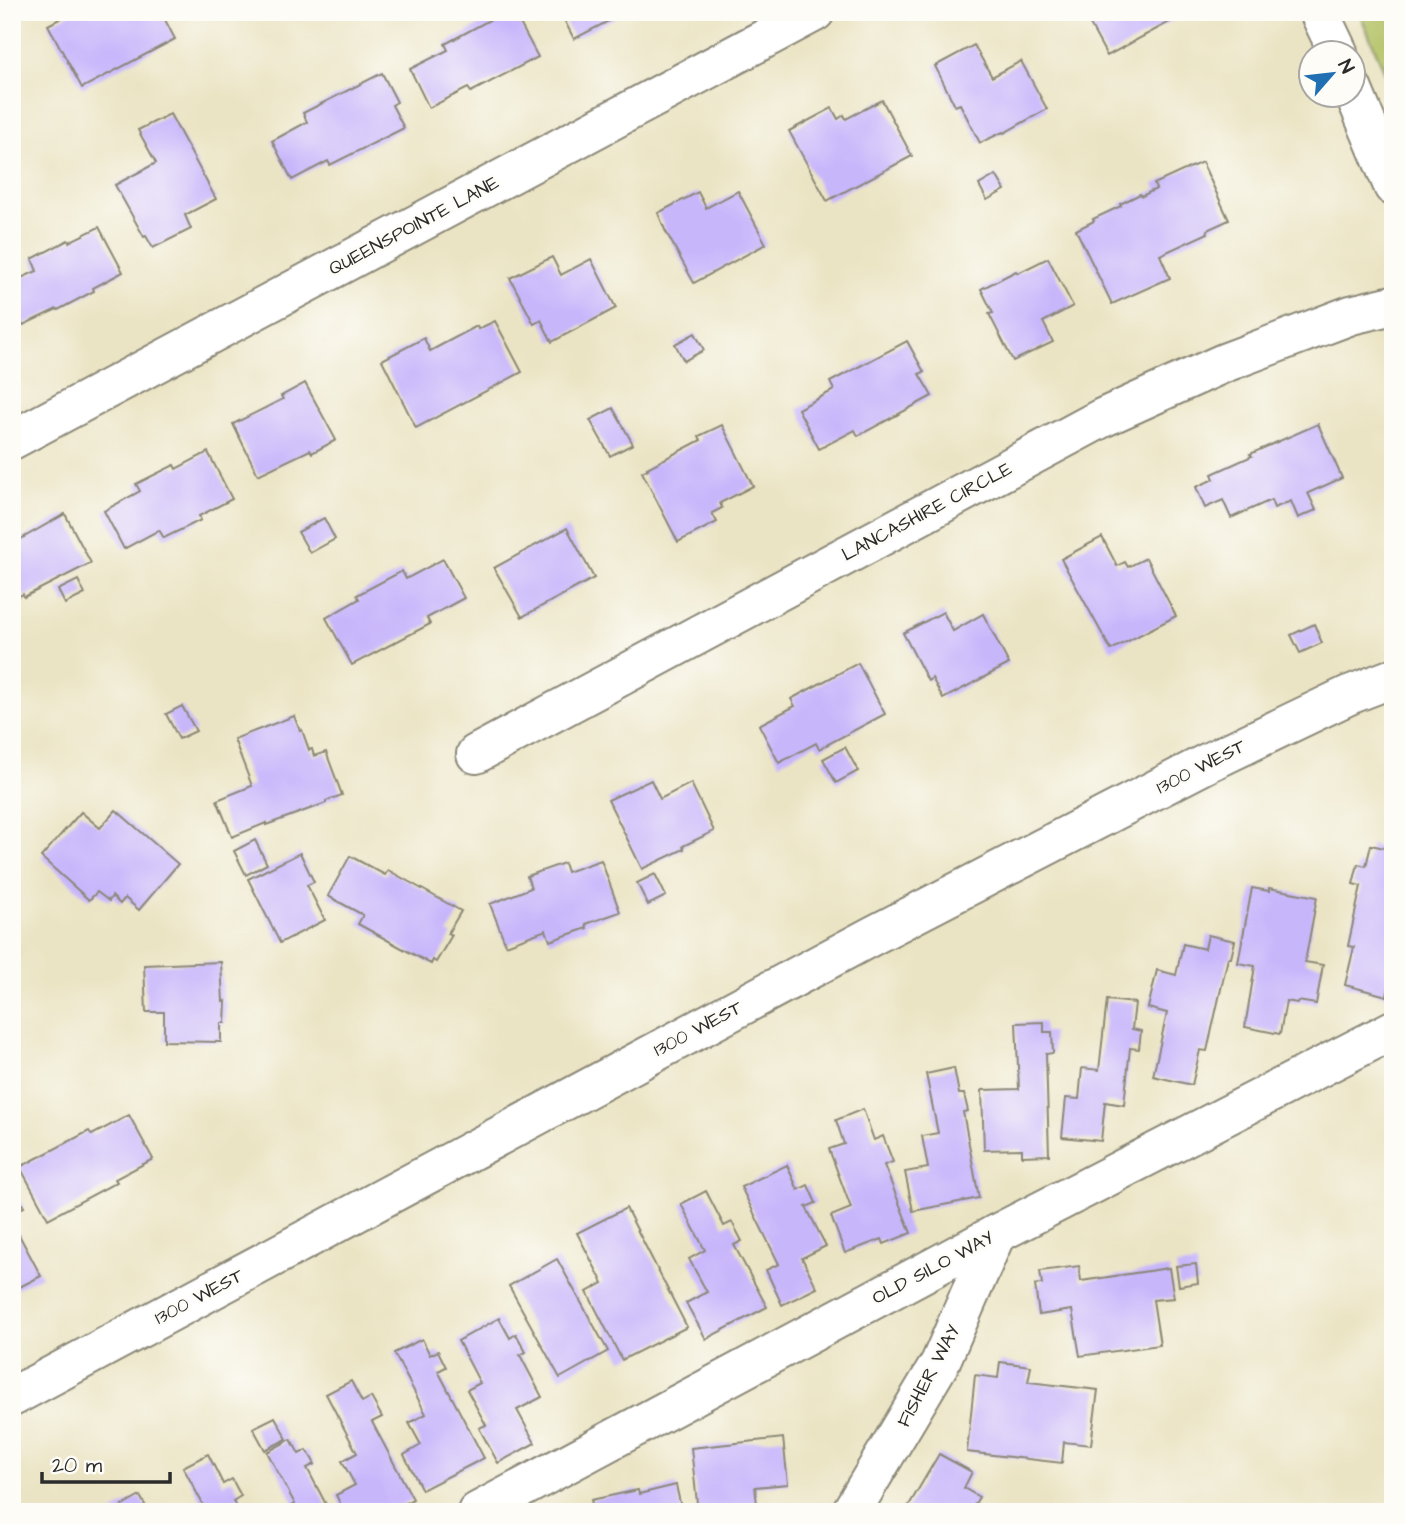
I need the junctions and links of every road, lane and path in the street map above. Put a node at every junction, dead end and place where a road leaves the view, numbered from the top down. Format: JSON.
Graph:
{"nodes":[{"id":1,"x":815,"y":12,"type":"edge"},
{"id":2,"x":1319,"y":12,"type":"edge"},
{"id":3,"x":1331,"y":38,"type":"edge"},
{"id":4,"x":1361,"y":108,"type":"edge"},
{"id":5,"x":1393,"y":186,"type":"edge"},
{"id":6,"x":1393,"y":305,"type":"edge"},
{"id":7,"x":12,"y":440,"type":"edge"},
{"id":8,"x":1393,"y":678,"type":"edge"},
{"id":9,"x":476,"y":754,"type":"dead end"},
{"id":10,"x":1393,"y":1030,"type":"edge"},
{"id":11,"x":996,"y":1234,"type":"junction"},
{"id":12,"x":12,"y":1397,"type":"edge"},
{"id":13,"x":477,"y":1512,"type":"edge"},
{"id":14,"x":851,"y":1512,"type":"edge"}],
"edges":[{"from":1,"to":7,"type":"street","name":"QUEENSPOINTE LANE"},
{"from":2,"to":3,"type":"street"},
{"from":4,"to":5,"type":"street"},
{"from":6,"to":9,"type":"street","name":"LANCASHIRE CIRCLE"},
{"from":8,"to":12,"type":"street","name":"1300 WEST"},
{"from":10,"to":11,"type":"street","name":"OLD SILO WAY"},
{"from":11,"to":13,"type":"street","name":"OLD SILO WAY"},
{"from":11,"to":14,"type":"street","name":"FISHER WAY"}]}
